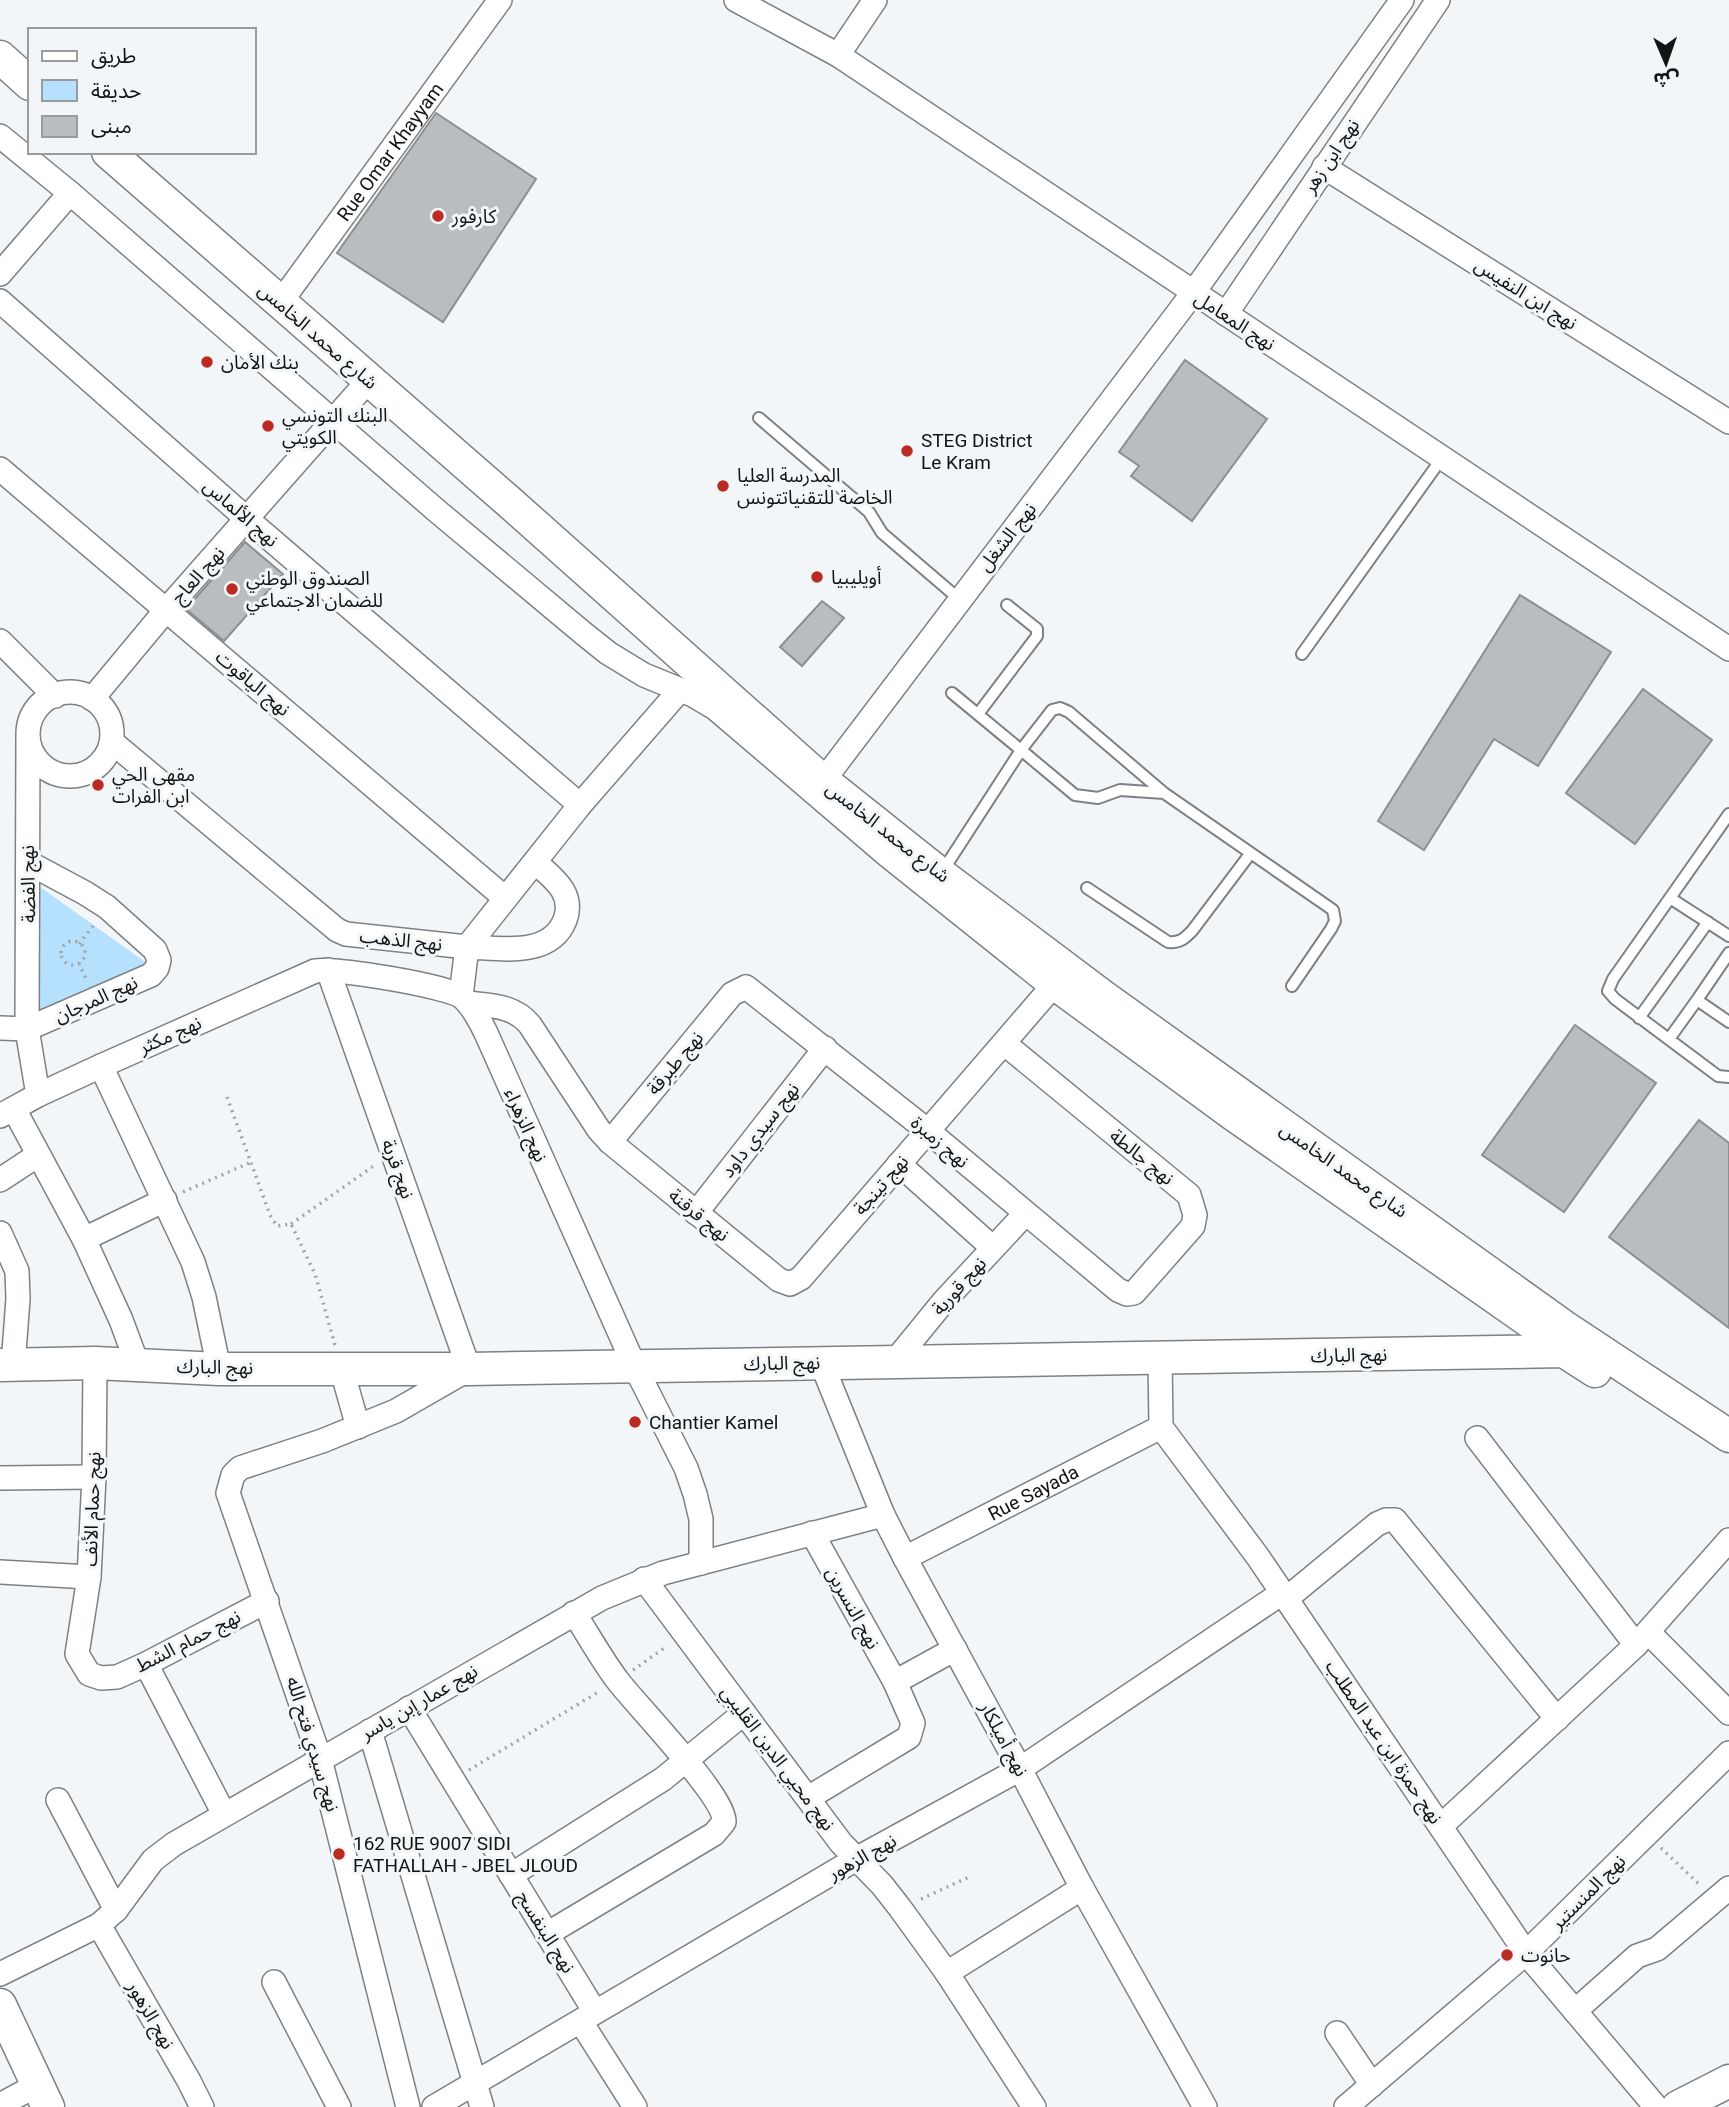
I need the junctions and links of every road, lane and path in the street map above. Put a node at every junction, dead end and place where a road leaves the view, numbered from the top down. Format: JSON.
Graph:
{"nodes":[{"id":1,"x":500,"y":0,"type":"edge"},
{"id":2,"x":736,"y":0,"type":"edge"},
{"id":3,"x":1402,"y":0,"type":"edge"},
{"id":4,"x":1438,"y":0,"type":"edge"},
{"id":5,"x":869,"y":2,"type":"edge"},
{"id":6,"x":838,"y":55,"type":"junction"},
{"id":7,"x":0,"y":57,"type":"edge"},
{"id":8,"x":28,"y":81,"type":"edge"},
{"id":9,"x":0,"y":136,"type":"edge"},
{"id":10,"x":110,"y":154,"type":"edge"},
{"id":11,"x":1324,"y":167,"type":"junction"},
{"id":12,"x":70,"y":194,"type":"junction"},
{"id":13,"x":0,"y":274,"type":"edge"},
{"id":14,"x":1193,"y":293,"type":"junction"},
{"id":15,"x":0,"y":301,"type":"edge"},
{"id":16,"x":280,"y":303,"type":"junction"},
{"id":17,"x":1226,"y":314,"type":"junction"},
{"id":18,"x":368,"y":381,"type":"junction"},
{"id":19,"x":759,"y":418,"type":"dead end"},
{"id":20,"x":333,"y":421,"type":"junction"},
{"id":21,"x":1729,"y":422,"type":"edge"},
{"id":22,"x":1442,"y":458,"type":"junction"},
{"id":23,"x":0,"y":469,"type":"edge"},
{"id":24,"x":247,"y":519,"type":"junction"},
{"id":25,"x":959,"y":599,"type":"junction"},
{"id":26,"x":1007,"y":605,"type":"dead end"},
{"id":27,"x":166,"y":610,"type":"junction"},
{"id":28,"x":0,"y":642,"type":"edge"},
{"id":29,"x":1729,"y":649,"type":"edge"},
{"id":30,"x":1302,"y":654,"type":"dead end"},
{"id":31,"x":680,"y":690,"type":"junction"},
{"id":32,"x":952,"y":693,"type":"dead end"},
{"id":33,"x":55,"y":696,"type":"junction"},
{"id":34,"x":92,"y":699,"type":"junction"},
{"id":35,"x":978,"y":714,"type":"junction"},
{"id":36,"x":28,"y":738,"type":"junction"},
{"id":37,"x":112,"y":742,"type":"junction"},
{"id":38,"x":1021,"y":750,"type":"junction"},
{"id":39,"x":823,"y":781,"type":"junction"},
{"id":40,"x":1164,"y":793,"type":"junction"},
{"id":41,"x":580,"y":805,"type":"junction"},
{"id":42,"x":1729,"y":814,"type":"edge"},
{"id":43,"x":1250,"y":854,"type":"junction"},
{"id":44,"x":535,"y":862,"type":"junction"},
{"id":45,"x":29,"y":863,"type":"junction"},
{"id":46,"x":940,"y":874,"type":"junction"},
{"id":47,"x":1087,"y":888,"type":"dead end"},
{"id":48,"x":505,"y":898,"type":"junction"},
{"id":49,"x":1670,"y":898,"type":"junction"},
{"id":50,"x":1708,"y":922,"type":"junction"},
{"id":51,"x":346,"y":934,"type":"junction"},
{"id":52,"x":1729,"y":936,"type":"edge"},
{"id":53,"x":467,"y":947,"type":"junction"},
{"id":54,"x":1729,"y":953,"type":"edge"},
{"id":55,"x":63,"y":960,"type":"joint"},
{"id":56,"x":337,"y":970,"type":"junction"},
{"id":57,"x":1292,"y":986,"type":"dead end"},
{"id":58,"x":1052,"y":987,"type":"junction"},
{"id":59,"x":742,"y":988,"type":"joint"},
{"id":60,"x":464,"y":1000,"type":"junction"},
{"id":61,"x":1697,"y":1000,"type":"junction"},
{"id":62,"x":1639,"y":1017,"type":"junction"},
{"id":63,"x":1729,"y":1021,"type":"edge"},
{"id":64,"x":0,"y":1028,"type":"edge"},
{"id":65,"x":27,"y":1029,"type":"junction"},
{"id":66,"x":1669,"y":1039,"type":"junction"},
{"id":67,"x":1005,"y":1044,"type":"junction"},
{"id":68,"x":824,"y":1048,"type":"junction"},
{"id":69,"x":101,"y":1066,"type":"junction"},
{"id":70,"x":1729,"y":1077,"type":"edge"},
{"id":71,"x":38,"y":1095,"type":"junction"},
{"id":72,"x":227,"y":1097,"type":"dead end"},
{"id":73,"x":7,"y":1113,"type":"edge"},
{"id":74,"x":928,"y":1131,"type":"junction"},
{"id":75,"x":610,"y":1142,"type":"junction"},
{"id":76,"x":392,"y":1152,"type":"junction"},
{"id":77,"x":38,"y":1155,"type":"junction"},
{"id":78,"x":249,"y":1163,"type":"junction"},
{"id":79,"x":899,"y":1164,"type":"junction"},
{"id":80,"x":0,"y":1180,"type":"edge"},
{"id":81,"x":165,"y":1200,"type":"junction"},
{"id":82,"x":696,"y":1213,"type":"junction"},
{"id":83,"x":1026,"y":1214,"type":"junction"},
{"id":84,"x":291,"y":1224,"type":"junction"},
{"id":85,"x":0,"y":1233,"type":"edge"},
{"id":86,"x":84,"y":1239,"type":"junction"},
{"id":87,"x":993,"y":1248,"type":"junction"},
{"id":88,"x":8,"y":1271,"type":"edge"},
{"id":89,"x":790,"y":1284,"type":"joint"},
{"id":90,"x":1138,"y":1291,"type":"joint"},
{"id":91,"x":1564,"y":1351,"type":"junction"},
{"id":92,"x":1160,"y":1357,"type":"junction"},
{"id":93,"x":895,"y":1361,"type":"junction"},
{"id":94,"x":821,"y":1362,"type":"junction"},
{"id":95,"x":95,"y":1363,"type":"junction"},
{"id":96,"x":7,"y":1365,"type":"edge"},
{"id":97,"x":634,"y":1365,"type":"junction"},
{"id":98,"x":138,"y":1366,"type":"junction"},
{"id":99,"x":341,"y":1367,"type":"junction"},
{"id":100,"x":219,"y":1369,"type":"junction"},
{"id":101,"x":469,"y":1369,"type":"junction"},
{"id":102,"x":359,"y":1427,"type":"junction"},
{"id":103,"x":1161,"y":1427,"type":"junction"},
{"id":104,"x":1729,"y":1436,"type":"edge"},
{"id":105,"x":1477,"y":1438,"type":"dead end"},
{"id":106,"x":1729,"y":1457,"type":"edge"},
{"id":107,"x":94,"y":1477,"type":"junction"},
{"id":108,"x":0,"y":1478,"type":"edge"},
{"id":109,"x":883,"y":1515,"type":"junction"},
{"id":110,"x":812,"y":1533,"type":"junction"},
{"id":111,"x":1729,"y":1540,"type":"edge"},
{"id":112,"x":905,"y":1558,"type":"junction"},
{"id":113,"x":701,"y":1563,"type":"junction"},
{"id":114,"x":0,"y":1572,"type":"edge"},
{"id":115,"x":89,"y":1577,"type":"junction"},
{"id":116,"x":644,"y":1579,"type":"junction"},
{"id":117,"x":1284,"y":1596,"type":"junction"},
{"id":118,"x":267,"y":1601,"type":"junction"},
{"id":119,"x":574,"y":1613,"type":"junction"},
{"id":120,"x":684,"y":1634,"type":"junction"},
{"id":121,"x":1642,"y":1639,"type":"junction"},
{"id":122,"x":955,"y":1649,"type":"junction"},
{"id":123,"x":78,"y":1654,"type":"joint"},
{"id":124,"x":146,"y":1664,"type":"junction"},
{"id":125,"x":618,"y":1681,"type":"junction"},
{"id":126,"x":895,"y":1682,"type":"junction"},
{"id":127,"x":409,"y":1708,"type":"junction"},
{"id":128,"x":744,"y":1713,"type":"junction"},
{"id":129,"x":1729,"y":1713,"type":"edge"},
{"id":130,"x":1557,"y":1719,"type":"junction"},
{"id":131,"x":370,"y":1731,"type":"junction"},
{"id":132,"x":1729,"y":1753,"type":"edge"},
{"id":133,"x":320,"y":1759,"type":"junction"},
{"id":134,"x":687,"y":1761,"type":"junction"},
{"id":135,"x":1020,"y":1769,"type":"junction"},
{"id":136,"x":452,"y":1780,"type":"junction"},
{"id":137,"x":808,"y":1798,"type":"junction"},
{"id":138,"x":58,"y":1800,"type":"dead end"},
{"id":139,"x":224,"y":1814,"type":"junction"},
{"id":140,"x":1441,"y":1826,"type":"junction"},
{"id":141,"x":1646,"y":1835,"type":"junction"},
{"id":142,"x":856,"y":1859,"type":"junction"},
{"id":143,"x":511,"y":1875,"type":"junction"},
{"id":144,"x":970,"y":1877,"type":"dead end"},
{"id":145,"x":1082,"y":1888,"type":"junction"},
{"id":146,"x":1722,"y":1894,"type":"edge"},
{"id":147,"x":900,"y":1908,"type":"junction"},
{"id":148,"x":108,"y":1918,"type":"junction"},
{"id":149,"x":547,"y":1934,"type":"junction"},
{"id":150,"x":1526,"y":1953,"type":"junction"},
{"id":151,"x":947,"y":1973,"type":"junction"},
{"id":152,"x":0,"y":1974,"type":"edge"},
{"id":153,"x":274,"y":1982,"type":"dead end"},
{"id":154,"x":0,"y":2005,"type":"edge"},
{"id":155,"x":1575,"y":2011,"type":"junction"},
{"id":156,"x":588,"y":2017,"type":"junction"},
{"id":157,"x":1337,"y":2033,"type":"dead end"},
{"id":158,"x":1729,"y":2081,"type":"edge"},
{"id":159,"x":475,"y":2084,"type":"junction"},
{"id":160,"x":1372,"y":2085,"type":"junction"},
{"id":161,"x":42,"y":2096,"type":"edge"},
{"id":162,"x":0,"y":2105,"type":"edge"},
{"id":163,"x":202,"y":2107,"type":"edge"},
{"id":164,"x":339,"y":2107,"type":"edge"},
{"id":165,"x":408,"y":2107,"type":"edge"},
{"id":166,"x":434,"y":2107,"type":"edge"},
{"id":167,"x":482,"y":2107,"type":"edge"},
{"id":168,"x":635,"y":2107,"type":"edge"},
{"id":169,"x":1034,"y":2107,"type":"edge"},
{"id":170,"x":1205,"y":2107,"type":"edge"},
{"id":171,"x":1346,"y":2107,"type":"edge"},
{"id":172,"x":1656,"y":2107,"type":"edge"},
{"id":173,"x":1678,"y":2107,"type":"edge"}],
"edges":[{"from":1,"to":16,"type":"street","name":"Rue Omar Khayyam"},
{"from":2,"to":6,"type":"street","name":"نهج المعامل"},
{"from":3,"to":14,"type":"street","name":"نهج الشغل"},
{"from":4,"to":11,"type":"street","name":"نهج ابن زهر"},
{"from":5,"to":6,"type":"street"},
{"from":6,"to":14,"type":"street","name":"نهج المعامل"},
{"from":7,"to":8,"type":"main road"},
{"from":9,"to":12,"type":"street"},
{"from":10,"to":16,"type":"main road","name":"شارع محمد الخامس"},
{"from":11,"to":17,"type":"street","name":"نهج ابن زهر"},
{"from":11,"to":21,"type":"street","name":"نهج ابن النفيس"},
{"from":12,"to":13,"type":"street"},
{"from":12,"to":20,"type":"street"},
{"from":14,"to":17,"type":"street","name":"نهج المعامل"},
{"from":14,"to":25,"type":"street","name":"نهج الشغل"},
{"from":15,"to":24,"type":"street","name":"نهج الألماس"},
{"from":16,"to":18,"type":"main road","name":"شارع محمد الخامس"},
{"from":17,"to":22,"type":"street","name":"نهج المعامل"},
{"from":18,"to":20,"type":"street","name":"نهج العاج"},
{"from":18,"to":39,"type":"main road","name":"شارع محمد الخامس"},
{"from":19,"to":25,"type":"lane"},
{"from":20,"to":24,"type":"street","name":"نهج العاج"},
{"from":20,"to":31,"type":"street"},
{"from":22,"to":29,"type":"street","name":"نهج المعامل"},
{"from":22,"to":30,"type":"lane"},
{"from":23,"to":27,"type":"street","name":"نهج الياقوت"},
{"from":24,"to":27,"type":"street","name":"نهج العاج"},
{"from":24,"to":41,"type":"street","name":"نهج الألماس"},
{"from":25,"to":39,"type":"street","name":"نهج الشغل"},
{"from":26,"to":35,"type":"lane"},
{"from":27,"to":34,"type":"street","name":"نهج العاج"},
{"from":27,"to":48,"type":"street","name":"نهج الياقوت"},
{"from":28,"to":33,"type":"street"},
{"from":31,"to":41,"type":"street","name":"نهج الذهب"},
{"from":31,"to":58,"type":"street"},
{"from":32,"to":35,"type":"lane"},
{"from":33,"to":34,"type":"street"},
{"from":33,"to":36,"type":"street"},
{"from":34,"to":37,"type":"street"},
{"from":35,"to":38,"type":"lane"},
{"from":36,"to":37,"type":"street"},
{"from":36,"to":45,"type":"street","name":"نهج الفضة"},
{"from":37,"to":51,"type":"street","name":"نهج الذهب"},
{"from":38,"to":40,"type":"lane"},
{"from":38,"to":40,"type":"lane"},
{"from":38,"to":46,"type":"lane"},
{"from":39,"to":46,"type":"main road","name":"شارع محمد الخامس"},
{"from":40,"to":43,"type":"lane"},
{"from":41,"to":44,"type":"street","name":"نهج الذهب"},
{"from":42,"to":49,"type":"lane"},
{"from":43,"to":47,"type":"lane"},
{"from":43,"to":57,"type":"lane"},
{"from":44,"to":48,"type":"street","name":"نهج الذهب"},
{"from":44,"to":53,"type":"street"},
{"from":45,"to":65,"type":"street","name":"نهج الفضة"},
{"from":45,"to":65,"type":"street","name":"نهج المرجان"},
{"from":46,"to":104,"type":"main road","name":"شارع محمد الخامس"},
{"from":48,"to":53,"type":"street","name":"نهج الذهب"},
{"from":49,"to":50,"type":"lane"},
{"from":49,"to":62,"type":"lane"},
{"from":50,"to":52,"type":"lane"},
{"from":50,"to":62,"type":"lane"},
{"from":51,"to":53,"type":"street","name":"نهج الذهب"},
{"from":51,"to":56,"type":"street","name":"نهج قربة"},
{"from":53,"to":60,"type":"street"},
{"from":54,"to":61,"type":"lane"},
{"from":55,"to":55,"type":"path"},
{"from":56,"to":60,"type":"street"},
{"from":56,"to":69,"type":"street","name":"نهج مكثر"},
{"from":56,"to":76,"type":"street","name":"نهج قربة"},
{"from":58,"to":67,"type":"street","name":"نهج تينجة"},
{"from":58,"to":91,"type":"street"},
{"from":59,"to":68,"type":"street","name":"نهج زمبرة"},
{"from":59,"to":75,"type":"street","name":"نهج طبرقة"},
{"from":60,"to":75,"type":"street","name":"نهج قرقنة"},
{"from":60,"to":97,"type":"street","name":"نهج الزهراء"},
{"from":61,"to":63,"type":"lane"},
{"from":61,"to":66,"type":"lane"},
{"from":62,"to":66,"type":"lane"},
{"from":64,"to":65,"type":"street"},
{"from":65,"to":71,"type":"street","name":"نهج الفضة"},
{"from":66,"to":70,"type":"lane"},
{"from":67,"to":74,"type":"street","name":"نهج تينجة"},
{"from":67,"to":90,"type":"street","name":"نهج جالطة"},
{"from":68,"to":74,"type":"street","name":"نهج زمبرة"},
{"from":68,"to":82,"type":"street","name":"نهج سيدي داود"},
{"from":69,"to":71,"type":"street","name":"نهج مكثر"},
{"from":69,"to":81,"type":"street"},
{"from":71,"to":73,"type":"street","name":"نهج مكثر"},
{"from":72,"to":78,"type":"path"},
{"from":73,"to":77,"type":"street"},
{"from":74,"to":79,"type":"street","name":"نهج تينجة"},
{"from":74,"to":83,"type":"street","name":"نهج زمبرة"},
{"from":75,"to":82,"type":"street","name":"نهج قرقنة"},
{"from":76,"to":84,"type":"path"},
{"from":76,"to":101,"type":"street","name":"نهج قربة"},
{"from":77,"to":80,"type":"street"},
{"from":77,"to":86,"type":"street"},
{"from":78,"to":81,"type":"path"},
{"from":78,"to":84,"type":"path"},
{"from":79,"to":87,"type":"street"},
{"from":79,"to":89,"type":"street","name":"نهج تينجة"},
{"from":81,"to":86,"type":"street"},
{"from":81,"to":100,"type":"street"},
{"from":82,"to":89,"type":"street","name":"نهج قرقنة"},
{"from":83,"to":87,"type":"street","name":"نهج قورية"},
{"from":83,"to":90,"type":"street","name":"نهج زمبرة"},
{"from":84,"to":99,"type":"path"},
{"from":85,"to":88,"type":"street"},
{"from":86,"to":98,"type":"street"},
{"from":87,"to":93,"type":"street","name":"نهج قورية"},
{"from":88,"to":96,"type":"street"},
{"from":91,"to":92,"type":"main road","name":"نهج البارك"},
{"from":91,"to":106,"type":"main road"},
{"from":92,"to":93,"type":"main road","name":"نهج البارك"},
{"from":92,"to":103,"type":"street"},
{"from":93,"to":94,"type":"main road","name":"نهج البارك"},
{"from":94,"to":97,"type":"main road","name":"نهج البارك"},
{"from":94,"to":109,"type":"street","name":"نهج أميلكار"},
{"from":95,"to":96,"type":"main road","name":"نهج البارك"},
{"from":95,"to":98,"type":"main road","name":"نهج البارك"},
{"from":95,"to":107,"type":"street","name":"نهج حمام الأنف"},
{"from":97,"to":101,"type":"main road","name":"نهج البارك"},
{"from":97,"to":113,"type":"street","name":"نهج الزهراء"},
{"from":98,"to":100,"type":"main road","name":"نهج البارك"},
{"from":99,"to":100,"type":"main road","name":"نهج البارك"},
{"from":99,"to":101,"type":"main road","name":"نهج البارك"},
{"from":99,"to":102,"type":"street"},
{"from":101,"to":102,"type":"street"},
{"from":102,"to":118,"type":"street","name":"نهج سيدي فتح الله"},
{"from":103,"to":112,"type":"street","name":"Rue Sayada"},
{"from":103,"to":117,"type":"street","name":"نهج حمزة ابن عبد المطلب"},
{"from":105,"to":121,"type":"street"},
{"from":107,"to":108,"type":"street"},
{"from":107,"to":115,"type":"street","name":"نهج حمام الأنف"},
{"from":109,"to":110,"type":"street","name":"نهج عمار إبن ياسر"},
{"from":109,"to":112,"type":"street","name":"نهج أميلكار"},
{"from":110,"to":113,"type":"street","name":"نهج عمار إبن ياسر"},
{"from":110,"to":126,"type":"street","name":"نهج النسرين"},
{"from":111,"to":121,"type":"street"},
{"from":112,"to":122,"type":"street","name":"نهج أميلكار"},
{"from":113,"to":116,"type":"street","name":"نهج عمار إبن ياسر"},
{"from":114,"to":115,"type":"street"},
{"from":115,"to":123,"type":"street","name":"نهج حمام الأنف"},
{"from":116,"to":119,"type":"street","name":"نهج عمار إبن ياسر"},
{"from":116,"to":120,"type":"street","name":"نهج محيي الدين القليبي"},
{"from":117,"to":130,"type":"street","name":"نهج الزهور"},
{"from":117,"to":135,"type":"street","name":"نهج الزهور"},
{"from":117,"to":140,"type":"street","name":"نهج حمزة ابن عبد المطلب"},
{"from":118,"to":124,"type":"street","name":"نهج حمام الشط"},
{"from":118,"to":133,"type":"street","name":"نهج سيدي فتح الله"},
{"from":119,"to":125,"type":"street"},
{"from":119,"to":127,"type":"street","name":"نهج عمار إبن ياسر"},
{"from":120,"to":125,"type":"path"},
{"from":120,"to":128,"type":"street","name":"نهج محيي الدين القليبي"},
{"from":121,"to":129,"type":"street"},
{"from":121,"to":130,"type":"street"},
{"from":122,"to":126,"type":"street"},
{"from":122,"to":135,"type":"street","name":"نهج أميلكار"},
{"from":123,"to":124,"type":"street","name":"نهج حمام الشط"},
{"from":124,"to":139,"type":"street"},
{"from":125,"to":134,"type":"street"},
{"from":125,"to":136,"type":"path"},
{"from":126,"to":137,"type":"street","name":"نهج النسرين"},
{"from":127,"to":131,"type":"street","name":"نهج عمار إبن ياسر"},
{"from":127,"to":136,"type":"street","name":"نهج البنفسج"},
{"from":128,"to":134,"type":"street"},
{"from":128,"to":137,"type":"street","name":"نهج محيي الدين القليبي"},
{"from":130,"to":140,"type":"street"},
{"from":131,"to":133,"type":"street","name":"نهج عمار إبن ياسر"},
{"from":131,"to":159,"type":"street"},
{"from":132,"to":141,"type":"street","name":"نهج المنستير"},
{"from":133,"to":139,"type":"street","name":"نهج عمار إبن ياسر"},
{"from":133,"to":165,"type":"street","name":"نهج سيدي فتح الله"},
{"from":134,"to":143,"type":"street"},
{"from":134,"to":149,"type":"street"},
{"from":135,"to":142,"type":"street","name":"نهج الزهور"},
{"from":135,"to":145,"type":"street","name":"نهج أميلكار"},
{"from":136,"to":143,"type":"street","name":"نهج البنفسج"},
{"from":137,"to":142,"type":"street","name":"نهج محيي الدين القليبي"},
{"from":138,"to":148,"type":"street","name":"نهج الزهور"},
{"from":139,"to":148,"type":"street","name":"نهج عمار إبن ياسر"},
{"from":140,"to":150,"type":"street","name":"نهج حمزة ابن عبد المطلب"},
{"from":141,"to":146,"type":"path"},
{"from":141,"to":150,"type":"street","name":"نهج المنستير"},
{"from":142,"to":147,"type":"street","name":"نهج محيي الدين القليبي"},
{"from":142,"to":156,"type":"street","name":"نهج الزهور"},
{"from":143,"to":149,"type":"street","name":"نهج البنفسج"},
{"from":144,"to":147,"type":"path"},
{"from":145,"to":151,"type":"street"},
{"from":145,"to":170,"type":"street","name":"نهج أميلكار"},
{"from":146,"to":155,"type":"street"},
{"from":147,"to":151,"type":"street","name":"نهج محيي الدين القليبي"},
{"from":148,"to":152,"type":"street","name":"نهج عمار إبن ياسر"},
{"from":148,"to":163,"type":"street","name":"نهج الزهور"},
{"from":149,"to":156,"type":"street","name":"نهج البنفسج"},
{"from":150,"to":155,"type":"street","name":"نهج حمزة ابن عبد المطلب"},
{"from":150,"to":160,"type":"street","name":"نهج المنستير"},
{"from":151,"to":169,"type":"street","name":"نهج محيي الدين القليبي"},
{"from":153,"to":164,"type":"street"},
{"from":154,"to":161,"type":"main road"},
{"from":155,"to":172,"type":"street","name":"نهج حمزة ابن عبد المطلب"},
{"from":156,"to":159,"type":"street","name":"نهج الزهور"},
{"from":156,"to":168,"type":"street","name":"نهج البنفسج"},
{"from":157,"to":160,"type":"street"},
{"from":158,"to":173,"type":"main road"},
{"from":159,"to":166,"type":"street","name":"نهج الزهور"},
{"from":159,"to":167,"type":"street"},
{"from":160,"to":171,"type":"street","name":"نهج المنستير"},
{"from":161,"to":162,"type":"street"}]}
